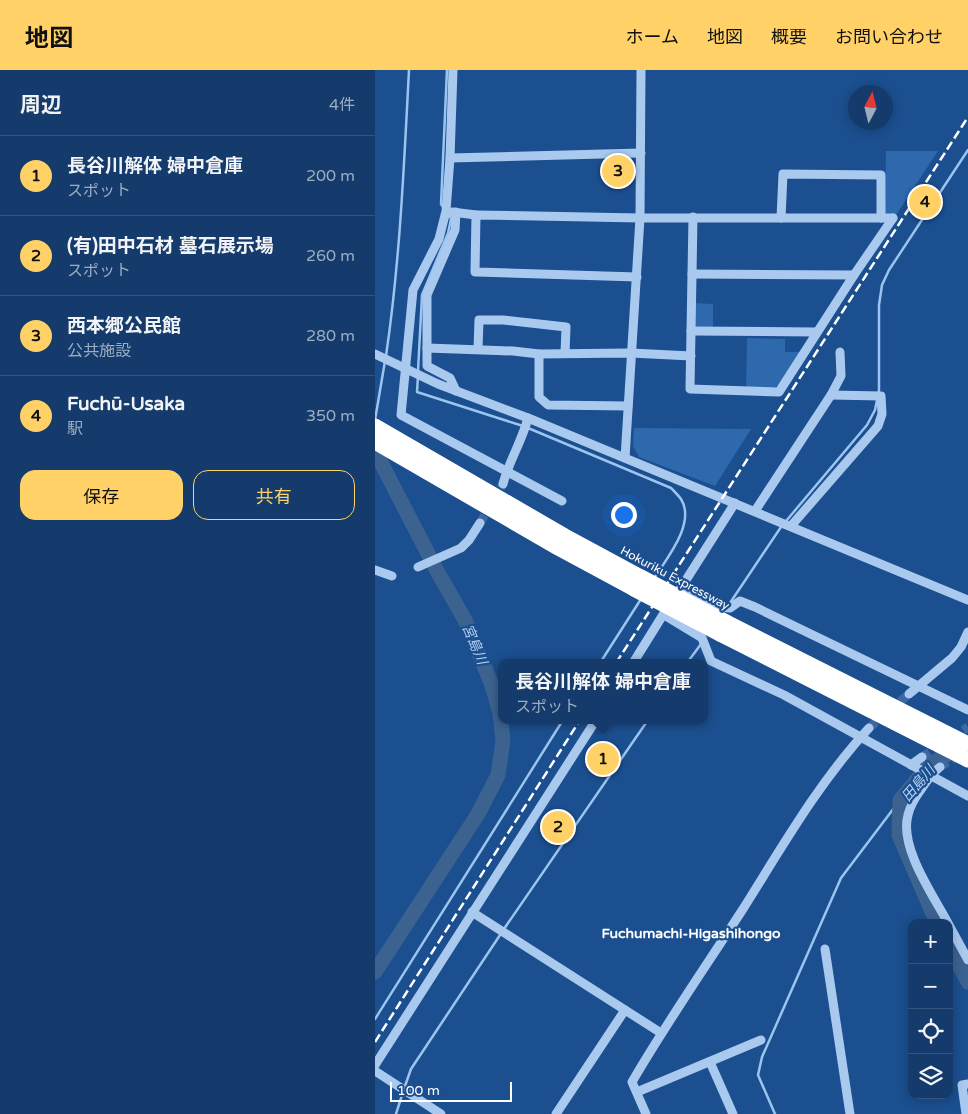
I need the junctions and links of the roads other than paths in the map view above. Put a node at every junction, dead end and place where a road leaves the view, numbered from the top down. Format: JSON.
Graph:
{"nodes":[{"id":1,"x":453,"y":70,"type":"edge"},
{"id":2,"x":641,"y":70,"type":"edge"},
{"id":3,"x":641,"y":153,"type":"junction"},
{"id":4,"x":451,"y":158,"type":"junction"},
{"id":5,"x":446,"y":211,"type":"junction"},
{"id":6,"x":456,"y":212,"type":"junction"},
{"id":7,"x":476,"y":215,"type":"junction"},
{"id":8,"x":693,"y":217,"type":"junction"},
{"id":9,"x":640,"y":218,"type":"junction"},
{"id":10,"x":781,"y":218,"type":"junction"},
{"id":11,"x":881,"y":218,"type":"junction"},
{"id":12,"x":691,"y":274,"type":"junction"},
{"id":13,"x":854,"y":275,"type":"junction"},
{"id":14,"x":637,"y":277,"type":"junction"},
{"id":15,"x":691,"y":331,"type":"junction"},
{"id":16,"x":817,"y":332,"type":"junction"},
{"id":17,"x":427,"y":348,"type":"junction"},
{"id":18,"x":478,"y":350,"type":"junction"},
{"id":19,"x":840,"y":352,"type":"dead end"},
{"id":20,"x":565,"y":353,"type":"junction"},
{"id":21,"x":631,"y":353,"type":"junction"},
{"id":22,"x":375,"y":354,"type":"edge"},
{"id":23,"x":539,"y":354,"type":"junction"},
{"id":24,"x":691,"y":356,"type":"junction"},
{"id":25,"x":405,"y":368,"type":"junction"},
{"id":26,"x":456,"y":391,"type":"junction"},
{"id":27,"x":831,"y":395,"type":"junction"},
{"id":28,"x":628,"y":406,"type":"junction"},
{"id":29,"x":528,"y":418,"type":"junction"},
{"id":30,"x":375,"y":426,"type":"edge"},
{"id":31,"x":375,"y":442,"type":"edge"},
{"id":32,"x":625,"y":458,"type":"junction"},
{"id":33,"x":506,"y":470,"type":"junction"},
{"id":34,"x":503,"y":484,"type":"tunnel mouth"},
{"id":35,"x":562,"y":501,"type":"dead end"},
{"id":36,"x":735,"y":504,"type":"junction"},
{"id":37,"x":755,"y":512,"type":"junction"},
{"id":38,"x":480,"y":523,"type":"tunnel mouth"},
{"id":39,"x":791,"y":526,"type":"junction"},
{"id":40,"x":418,"y":566,"type":"dead end"},
{"id":41,"x":375,"y":570,"type":"edge"},
{"id":42,"x":392,"y":576,"type":"dead end"},
{"id":43,"x":637,"y":583,"type":"junction"},
{"id":44,"x":681,"y":588,"type":"junction"},
{"id":45,"x":968,"y":600,"type":"edge"},
{"id":46,"x":663,"y":615,"type":"junction"},
{"id":47,"x":723,"y":628,"type":"junction"},
{"id":48,"x":968,"y":632,"type":"edge"},
{"id":49,"x":636,"y":659,"type":"edge"},
{"id":50,"x":921,"y":686,"type":"junction"},
{"id":51,"x":909,"y":694,"type":"tunnel mouth"},
{"id":52,"x":968,"y":710,"type":"edge"},
{"id":53,"x":593,"y":724,"type":"edge"},
{"id":54,"x":869,"y":728,"type":"tunnel mouth"},
{"id":55,"x":860,"y":737,"type":"junction"},
{"id":56,"x":968,"y":744,"type":"edge"},
{"id":57,"x":922,"y":757,"type":"tunnel mouth"},
{"id":58,"x":968,"y":760,"type":"edge"},
{"id":59,"x":911,"y":764,"type":"junction"},
{"id":60,"x":940,"y":767,"type":"tunnel mouth"},
{"id":61,"x":930,"y":775,"type":"junction"},
{"id":62,"x":968,"y":796,"type":"edge"},
{"id":63,"x":473,"y":912,"type":"junction"},
{"id":64,"x":946,"y":919,"type":"edge"},
{"id":65,"x":953,"y":932,"type":"edge"},
{"id":66,"x":825,"y":950,"type":"dead end"},
{"id":67,"x":968,"y":960,"type":"edge"},
{"id":68,"x":625,"y":1010,"type":"junction"},
{"id":69,"x":661,"y":1033,"type":"junction"},
{"id":70,"x":761,"y":1040,"type":"dead end"},
{"id":71,"x":710,"y":1062,"type":"junction"},
{"id":72,"x":375,"y":1065,"type":"edge"},
{"id":73,"x":375,"y":1071,"type":"edge"},
{"id":74,"x":968,"y":1084,"type":"edge"},
{"id":75,"x":637,"y":1092,"type":"junction"},
{"id":76,"x":441,"y":1114,"type":"edge"},
{"id":77,"x":557,"y":1114,"type":"edge"},
{"id":78,"x":646,"y":1114,"type":"edge"},
{"id":79,"x":733,"y":1114,"type":"edge"},
{"id":80,"x":850,"y":1114,"type":"edge"},
{"id":81,"x":966,"y":1114,"type":"edge"}],
"edges":[{"from":1,"to":4,"type":"street"},
{"from":2,"to":3,"type":"street"},
{"from":3,"to":4,"type":"street"},
{"from":3,"to":9,"type":"street"},
{"from":4,"to":5,"type":"street"},
{"from":5,"to":6,"type":"street"},
{"from":5,"to":25,"type":"street"},
{"from":6,"to":7,"type":"street"},
{"from":6,"to":17,"type":"street"},
{"from":7,"to":9,"type":"street"},
{"from":7,"to":14,"type":"street"},
{"from":8,"to":9,"type":"street"},
{"from":8,"to":10,"type":"street"},
{"from":8,"to":12,"type":"street"},
{"from":9,"to":14,"type":"street"},
{"from":10,"to":11,"type":"street"},
{"from":10,"to":11,"type":"street"},
{"from":11,"to":13,"type":"street"},
{"from":12,"to":13,"type":"street"},
{"from":12,"to":15,"type":"street"},
{"from":13,"to":16,"type":"street"},
{"from":14,"to":21,"type":"street"},
{"from":15,"to":16,"type":"street"},
{"from":15,"to":24,"type":"street"},
{"from":16,"to":24,"type":"street"},
{"from":17,"to":18,"type":"street"},
{"from":17,"to":26,"type":"street"},
{"from":18,"to":20,"type":"street"},
{"from":18,"to":23,"type":"street"},
{"from":19,"to":27,"type":"street"},
{"from":20,"to":21,"type":"street"},
{"from":20,"to":23,"type":"street"},
{"from":21,"to":24,"type":"street"},
{"from":21,"to":28,"type":"street"},
{"from":22,"to":25,"type":"street"},
{"from":23,"to":28,"type":"street"},
{"from":25,"to":26,"type":"street"},
{"from":25,"to":33,"type":"street"},
{"from":26,"to":29,"type":"street"},
{"from":27,"to":37,"type":"street"},
{"from":27,"to":39,"type":"street"},
{"from":28,"to":32,"type":"street"},
{"from":29,"to":32,"type":"street"},
{"from":29,"to":33,"type":"street"},
{"from":30,"to":43,"type":"highway","name":"Hokuriku Expressway"},
{"from":31,"to":43,"type":"highway","name":"Hokuriku Expressway"},
{"from":32,"to":36,"type":"street"},
{"from":33,"to":34,"type":"street"},
{"from":33,"to":35,"type":"street"},
{"from":36,"to":37,"type":"street"},
{"from":36,"to":44,"type":"street"},
{"from":37,"to":39,"type":"street"},
{"from":38,"to":40,"type":"street"},
{"from":39,"to":45,"type":"street"},
{"from":41,"to":42,"type":"street"},
{"from":43,"to":47,"type":"highway","name":"Hokuriku Expressway","bridge":true},
{"from":44,"to":46,"type":"street"},
{"from":44,"to":50,"type":"street"},
{"from":46,"to":49,"type":"street"},
{"from":46,"to":55,"type":"street"},
{"from":47,"to":56,"type":"highway","name":"Hokuriku Expressway"},
{"from":47,"to":58,"type":"highway","name":"Hokuriku Expressway"},
{"from":48,"to":50,"type":"street"},
{"from":50,"to":51,"type":"street"},
{"from":50,"to":52,"type":"street"},
{"from":53,"to":63,"type":"street"},
{"from":54,"to":55,"type":"street"},
{"from":55,"to":59,"type":"street"},
{"from":55,"to":69,"type":"street"},
{"from":57,"to":59,"type":"street"},
{"from":59,"to":61,"type":"street"},
{"from":60,"to":61,"type":"street"},
{"from":61,"to":62,"type":"street"},
{"from":61,"to":64,"type":"street"},
{"from":63,"to":68,"type":"street"},
{"from":63,"to":72,"type":"street"},
{"from":65,"to":67,"type":"street"},
{"from":66,"to":80,"type":"street"},
{"from":68,"to":69,"type":"street"},
{"from":68,"to":77,"type":"street"},
{"from":69,"to":75,"type":"street"},
{"from":70,"to":71,"type":"street"},
{"from":71,"to":75,"type":"street"},
{"from":71,"to":79,"type":"street"},
{"from":73,"to":76,"type":"street"},
{"from":74,"to":81,"type":"street"},
{"from":75,"to":78,"type":"street"}]}
